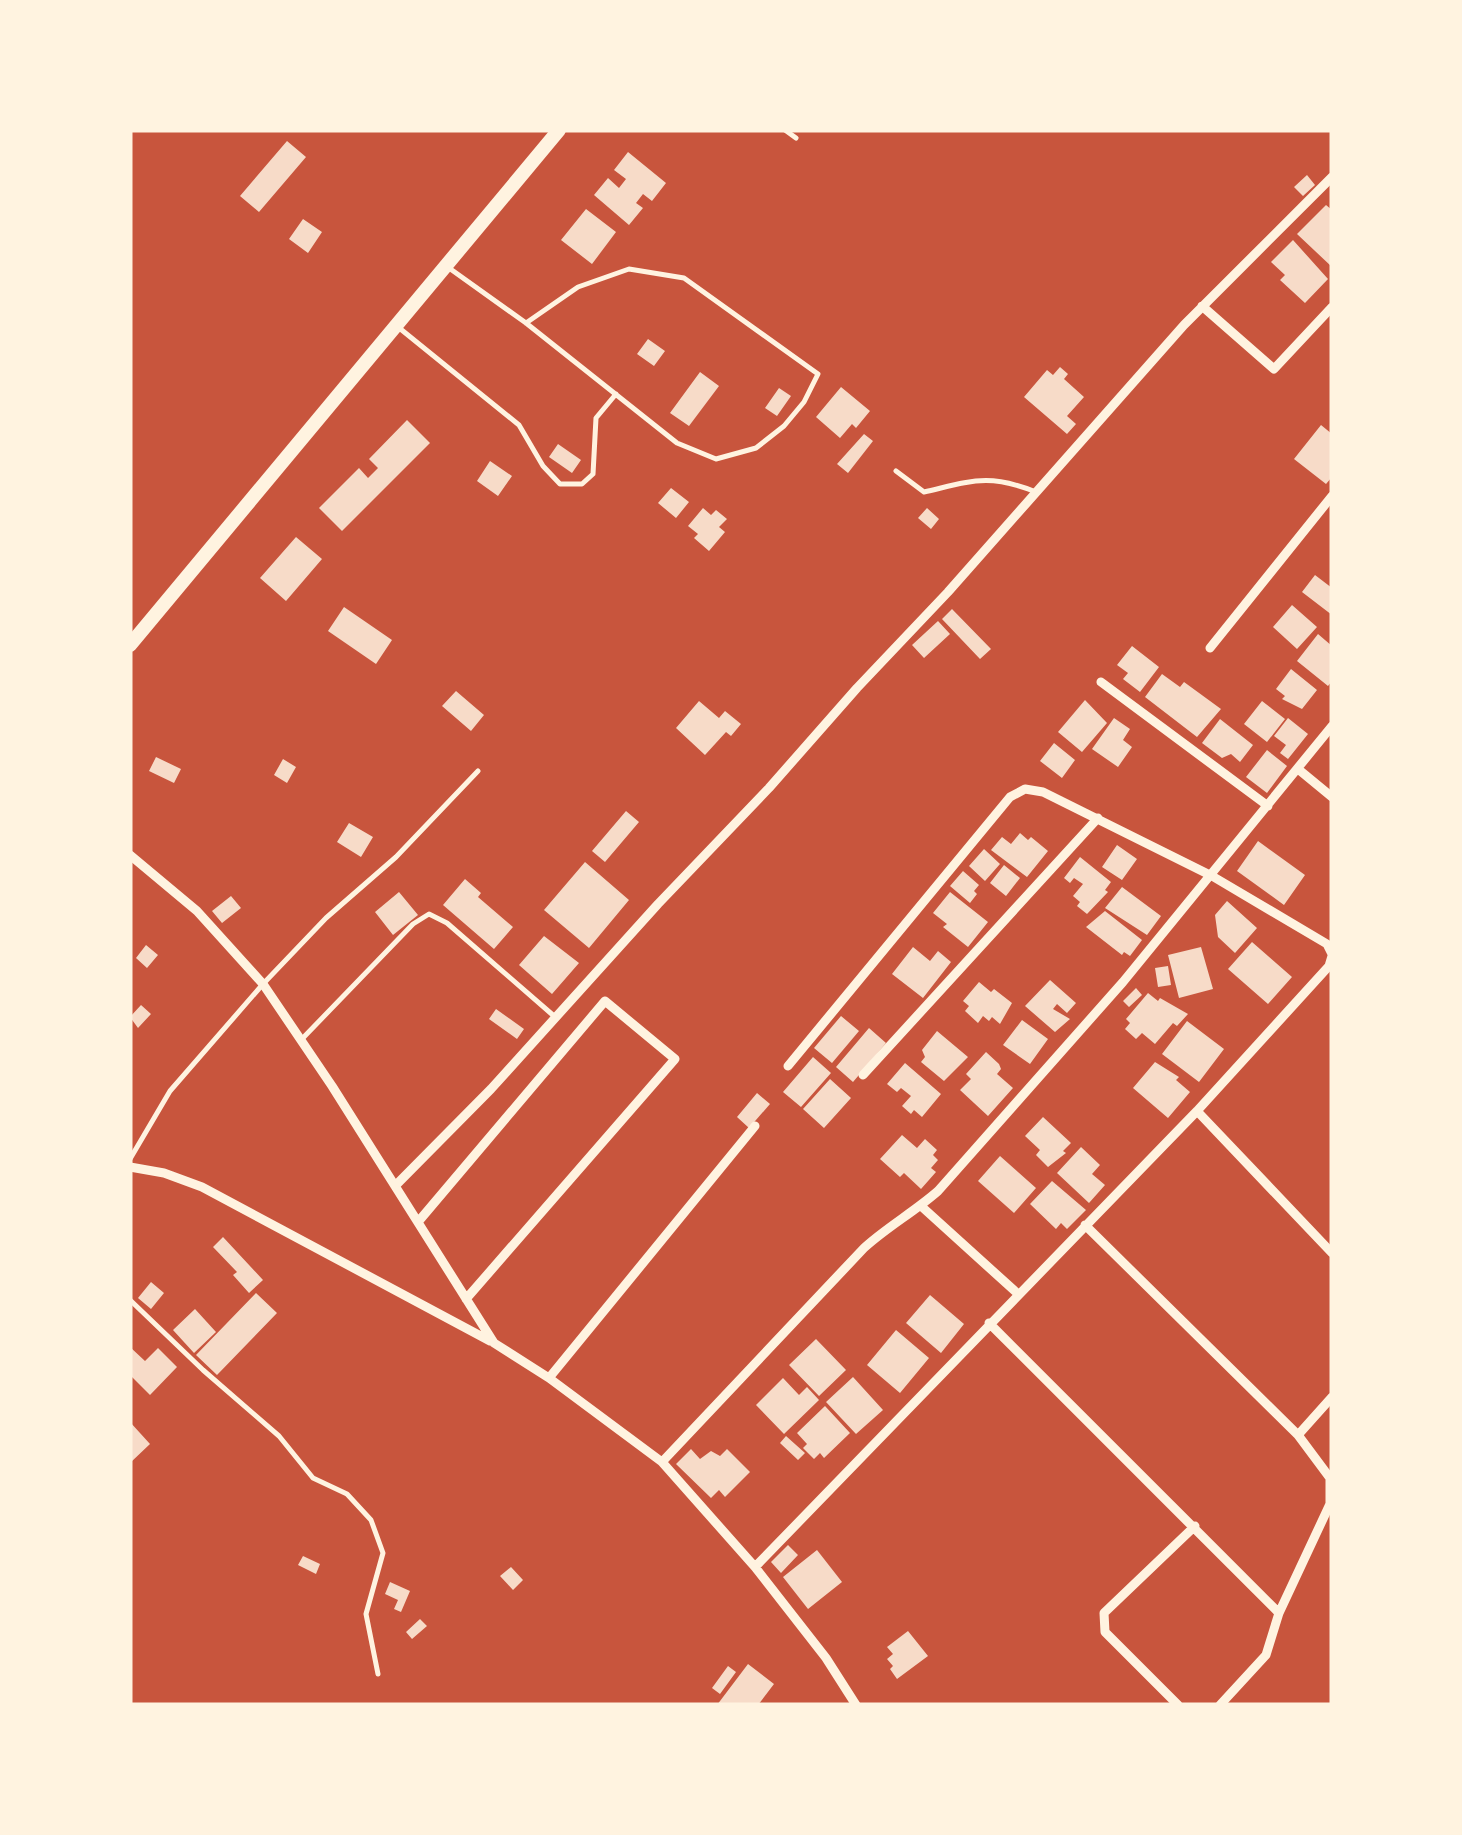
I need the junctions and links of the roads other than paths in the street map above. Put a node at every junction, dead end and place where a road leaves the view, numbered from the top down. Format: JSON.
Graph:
{"nodes":[{"id":1,"x":558,"y":130,"type":"edge"},
{"id":2,"x":784,"y":130,"type":"edge"},
{"id":3,"x":796,"y":138,"type":"dead end"},
{"id":4,"x":1332,"y":177,"type":"edge"},
{"id":5,"x":445,"y":265,"type":"junction"},
{"id":6,"x":1202,"y":306,"type":"junction"},
{"id":7,"x":1332,"y":307,"type":"edge"},
{"id":8,"x":526,"y":324,"type":"junction"},
{"id":9,"x":396,"y":325,"type":"junction"},
{"id":10,"x":616,"y":394,"type":"junction"},
{"id":11,"x":896,"y":471,"type":"dead end"},
{"id":12,"x":1036,"y":492,"type":"junction"},
{"id":13,"x":1332,"y":496,"type":"edge"},
{"id":14,"x":130,"y":645,"type":"edge"},
{"id":15,"x":1210,"y":648,"type":"dead end"},
{"id":16,"x":1101,"y":682,"type":"dead end"},
{"id":17,"x":1332,"y":726,"type":"edge"},
{"id":18,"x":1298,"y":769,"type":"junction"},
{"id":19,"x":478,"y":771,"type":"dead end"},
{"id":20,"x":1332,"y":798,"type":"edge"},
{"id":21,"x":1268,"y":806,"type":"junction"},
{"id":22,"x":1098,"y":818,"type":"junction"},
{"id":23,"x":130,"y":855,"type":"edge"},
{"id":24,"x":1212,"y":876,"type":"junction"},
{"id":25,"x":1332,"y":955,"type":"edge"},
{"id":26,"x":263,"y":984,"type":"junction"},
{"id":27,"x":557,"y":1018,"type":"junction"},
{"id":28,"x":301,"y":1040,"type":"junction"},
{"id":29,"x":788,"y":1066,"type":"dead end"},
{"id":30,"x":864,"y":1075,"type":"dead end"},
{"id":31,"x":1197,"y":1111,"type":"junction"},
{"id":32,"x":755,"y":1126,"type":"dead end"},
{"id":33,"x":130,"y":1158,"type":"edge"},
{"id":34,"x":130,"y":1166,"type":"edge"},
{"id":35,"x":396,"y":1185,"type":"junction"},
{"id":36,"x":922,"y":1206,"type":"junction"},
{"id":37,"x":418,"y":1222,"type":"junction"},
{"id":38,"x":1086,"y":1225,"type":"junction"},
{"id":39,"x":1332,"y":1253,"type":"edge"},
{"id":40,"x":1018,"y":1294,"type":"junction"},
{"id":41,"x":130,"y":1300,"type":"edge"},
{"id":42,"x":466,"y":1300,"type":"junction"},
{"id":43,"x":989,"y":1323,"type":"junction"},
{"id":44,"x":494,"y":1343,"type":"junction"},
{"id":45,"x":550,"y":1378,"type":"junction"},
{"id":46,"x":1332,"y":1397,"type":"edge"},
{"id":47,"x":1298,"y":1435,"type":"junction"},
{"id":48,"x":662,"y":1462,"type":"junction"},
{"id":49,"x":1195,"y":1526,"type":"junction"},
{"id":50,"x":755,"y":1567,"type":"junction"},
{"id":51,"x":1280,"y":1613,"type":"junction"},
{"id":52,"x":378,"y":1674,"type":"dead end"},
{"id":53,"x":856,"y":1705,"type":"edge"},
{"id":54,"x":1178,"y":1705,"type":"edge"},
{"id":55,"x":1220,"y":1705,"type":"edge"}],
"edges":[{"from":1,"to":5,"type":"main road"},
{"from":2,"to":3,"type":"lane"},
{"from":4,"to":6,"type":"street"},
{"from":5,"to":8,"type":"lane"},
{"from":5,"to":9,"type":"main road"},
{"from":6,"to":7,"type":"street"},
{"from":6,"to":12,"type":"street"},
{"from":8,"to":10,"type":"lane"},
{"from":8,"to":10,"type":"lane"},
{"from":9,"to":10,"type":"lane"},
{"from":9,"to":14,"type":"main road"},
{"from":11,"to":12,"type":"lane"},
{"from":12,"to":27,"type":"street"},
{"from":13,"to":15,"type":"street"},
{"from":16,"to":21,"type":"street"},
{"from":17,"to":18,"type":"street"},
{"from":18,"to":20,"type":"street"},
{"from":18,"to":21,"type":"street"},
{"from":19,"to":26,"type":"lane"},
{"from":21,"to":24,"type":"street"},
{"from":22,"to":24,"type":"street"},
{"from":22,"to":29,"type":"street"},
{"from":22,"to":30,"type":"street"},
{"from":23,"to":26,"type":"street"},
{"from":24,"to":25,"type":"street"},
{"from":24,"to":36,"type":"street"},
{"from":25,"to":31,"type":"street"},
{"from":26,"to":28,"type":"street"},
{"from":26,"to":33,"type":"lane"},
{"from":27,"to":28,"type":"lane"},
{"from":27,"to":35,"type":"street"},
{"from":28,"to":35,"type":"street"},
{"from":31,"to":38,"type":"street"},
{"from":31,"to":39,"type":"street"},
{"from":32,"to":45,"type":"street"},
{"from":34,"to":44,"type":"street"},
{"from":35,"to":37,"type":"street"},
{"from":36,"to":40,"type":"street"},
{"from":36,"to":48,"type":"street"},
{"from":37,"to":42,"type":"street"},
{"from":37,"to":42,"type":"street"},
{"from":38,"to":40,"type":"street"},
{"from":38,"to":47,"type":"street"},
{"from":40,"to":43,"type":"street"},
{"from":41,"to":52,"type":"lane"},
{"from":42,"to":44,"type":"street"},
{"from":43,"to":49,"type":"street"},
{"from":43,"to":50,"type":"street"},
{"from":44,"to":45,"type":"street"},
{"from":45,"to":48,"type":"street"},
{"from":46,"to":47,"type":"street"},
{"from":47,"to":51,"type":"street"},
{"from":48,"to":50,"type":"street"},
{"from":49,"to":51,"type":"street"},
{"from":49,"to":54,"type":"street"},
{"from":50,"to":53,"type":"street"},
{"from":51,"to":55,"type":"street"}]}
